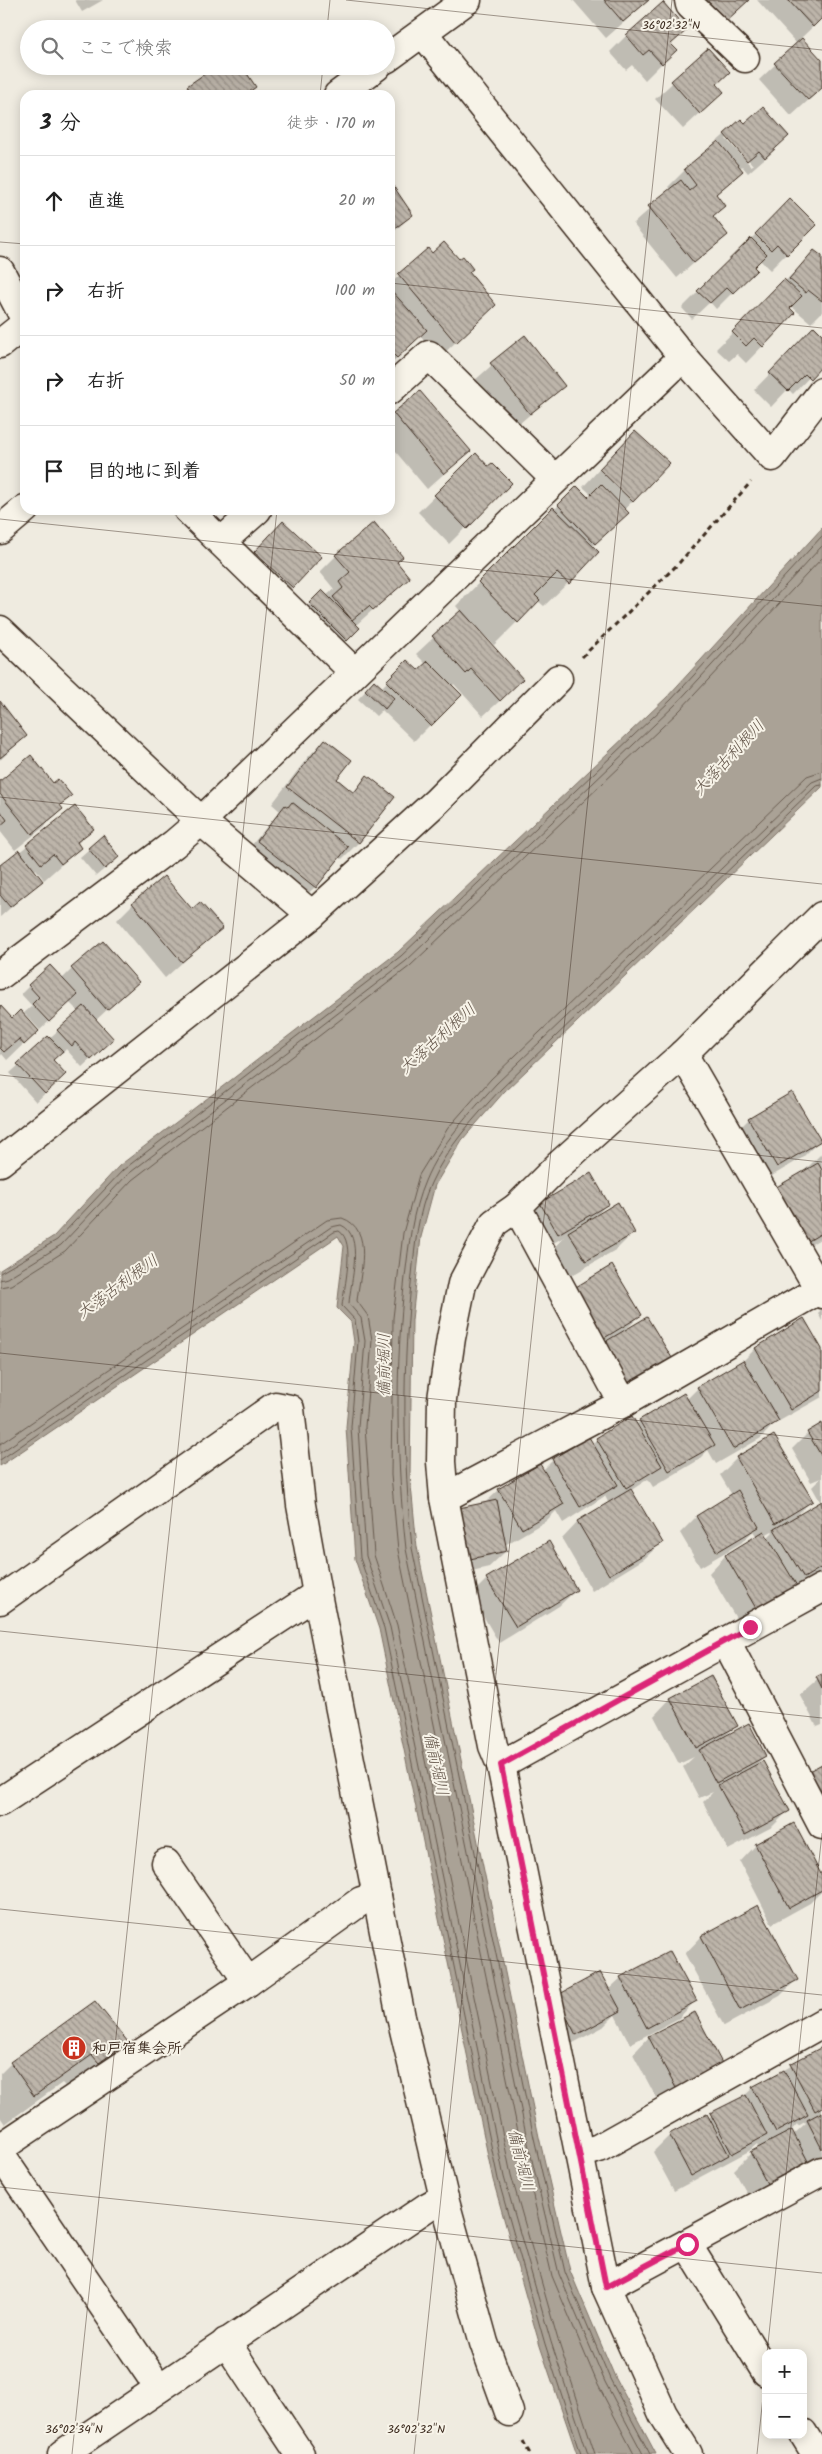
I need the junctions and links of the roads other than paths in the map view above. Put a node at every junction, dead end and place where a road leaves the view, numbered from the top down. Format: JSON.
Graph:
{"nodes":[{"id":1,"x":466,"y":0,"type":"edge"},
{"id":2,"x":689,"y":0,"type":"edge"},
{"id":3,"x":423,"y":33,"type":"junction"},
{"id":4,"x":395,"y":53,"type":"edge"},
{"id":5,"x":745,"y":58,"type":"dead end"},
{"id":6,"x":365,"y":75,"type":"edge"},
{"id":7,"x":345,"y":90,"type":"edge"},
{"id":8,"x":0,"y":271,"type":"edge"},
{"id":9,"x":20,"y":309,"type":"edge"},
{"id":10,"x":20,"y":328,"type":"edge"},
{"id":11,"x":0,"y":344,"type":"edge"},
{"id":12,"x":682,"y":357,"type":"junction"},
{"id":13,"x":395,"y":386,"type":"edge"},
{"id":14,"x":822,"y":392,"type":"edge"},
{"id":15,"x":555,"y":479,"type":"junction"},
{"id":16,"x":20,"y":513,"type":"edge"},
{"id":17,"x":193,"y":515,"type":"edge"},
{"id":18,"x":251,"y":515,"type":"edge"},
{"id":19,"x":0,"y":530,"type":"edge"},
{"id":20,"x":221,"y":542,"type":"junction"},
{"id":21,"x":5,"y":645,"type":"edge"},
{"id":22,"x":354,"y":672,"type":"junction"},
{"id":23,"x":558,"y":679,"type":"road end"},
{"id":24,"x":201,"y":821,"type":"junction"},
{"id":25,"x":312,"y":915,"type":"junction"},
{"id":26,"x":822,"y":916,"type":"edge"},
{"id":27,"x":0,"y":975,"type":"edge"},
{"id":28,"x":683,"y":1054,"type":"junction"},
{"id":29,"x":0,"y":1162,"type":"edge"},
{"id":30,"x":517,"y":1207,"type":"junction"},
{"id":31,"x":821,"y":1291,"type":"edge"},
{"id":32,"x":623,"y":1403,"type":"junction"},
{"id":33,"x":444,"y":1498,"type":"junction"},
{"id":34,"x":822,"y":1588,"type":"edge"},
{"id":35,"x":316,"y":1594,"type":"junction"},
{"id":36,"x":0,"y":1600,"type":"edge"},
{"id":37,"x":726,"y":1641,"type":"junction"},
{"id":38,"x":501,"y":1765,"type":"junction"},
{"id":39,"x":0,"y":1802,"type":"edge"},
{"id":40,"x":822,"y":1824,"type":"edge"},
{"id":41,"x":166,"y":1862,"type":"dead end"},
{"id":42,"x":377,"y":1896,"type":"junction"},
{"id":43,"x":248,"y":1982,"type":"junction"},
{"id":44,"x":822,"y":2023,"type":"edge"},
{"id":45,"x":0,"y":2148,"type":"edge"},
{"id":46,"x":0,"y":2154,"type":"edge"},
{"id":47,"x":580,"y":2154,"type":"junction"},
{"id":48,"x":822,"y":2171,"type":"edge"},
{"id":49,"x":444,"y":2198,"type":"junction"},
{"id":50,"x":687,"y":2244,"type":"junction"},
{"id":51,"x":606,"y":2287,"type":"junction"},
{"id":52,"x":226,"y":2342,"type":"junction"},
{"id":53,"x":762,"y":2366,"type":"edge"},
{"id":54,"x":159,"y":2388,"type":"junction"},
{"id":55,"x":509,"y":2412,"type":"dead end"},
{"id":56,"x":807,"y":2439,"type":"edge"},
{"id":57,"x":62,"y":2454,"type":"edge"},
{"id":58,"x":300,"y":2454,"type":"edge"},
{"id":59,"x":688,"y":2454,"type":"edge"},
{"id":60,"x":816,"y":2454,"type":"edge"}],
"edges":[{"from":1,"to":3,"type":"street"},
{"from":2,"to":5,"type":"street"},
{"from":3,"to":4,"type":"street"},
{"from":3,"to":12,"type":"street"},
{"from":6,"to":7,"type":"street"},
{"from":8,"to":9,"type":"street"},
{"from":10,"to":11,"type":"street"},
{"from":12,"to":14,"type":"street"},
{"from":12,"to":15,"type":"street"},
{"from":13,"to":15,"type":"street"},
{"from":15,"to":22,"type":"street"},
{"from":16,"to":19,"type":"street"},
{"from":17,"to":20,"type":"street"},
{"from":18,"to":20,"type":"street"},
{"from":20,"to":22,"type":"street"},
{"from":21,"to":24,"type":"street"},
{"from":22,"to":24,"type":"street"},
{"from":23,"to":25,"type":"street"},
{"from":24,"to":25,"type":"street"},
{"from":24,"to":27,"type":"street"},
{"from":25,"to":29,"type":"street"},
{"from":26,"to":28,"type":"street"},
{"from":28,"to":30,"type":"street"},
{"from":28,"to":31,"type":"street"},
{"from":30,"to":32,"type":"street"},
{"from":30,"to":33,"type":"street"},
{"from":31,"to":32,"type":"street"},
{"from":32,"to":33,"type":"street"},
{"from":33,"to":38,"type":"street"},
{"from":34,"to":37,"type":"street"},
{"from":35,"to":36,"type":"street"},
{"from":35,"to":39,"type":"street"},
{"from":35,"to":42,"type":"street"},
{"from":37,"to":38,"type":"street"},
{"from":37,"to":40,"type":"street"},
{"from":38,"to":47,"type":"street"},
{"from":41,"to":43,"type":"street"},
{"from":42,"to":43,"type":"street"},
{"from":42,"to":49,"type":"street"},
{"from":43,"to":45,"type":"street"},
{"from":44,"to":47,"type":"street"},
{"from":46,"to":54,"type":"street"},
{"from":47,"to":51,"type":"street"},
{"from":48,"to":50,"type":"street"},
{"from":49,"to":52,"type":"street"},
{"from":49,"to":55,"type":"street"},
{"from":50,"to":51,"type":"street"},
{"from":50,"to":53,"type":"street"},
{"from":51,"to":59,"type":"street"},
{"from":52,"to":54,"type":"street"},
{"from":52,"to":58,"type":"street"},
{"from":54,"to":57,"type":"street"},
{"from":56,"to":60,"type":"street"}]}
